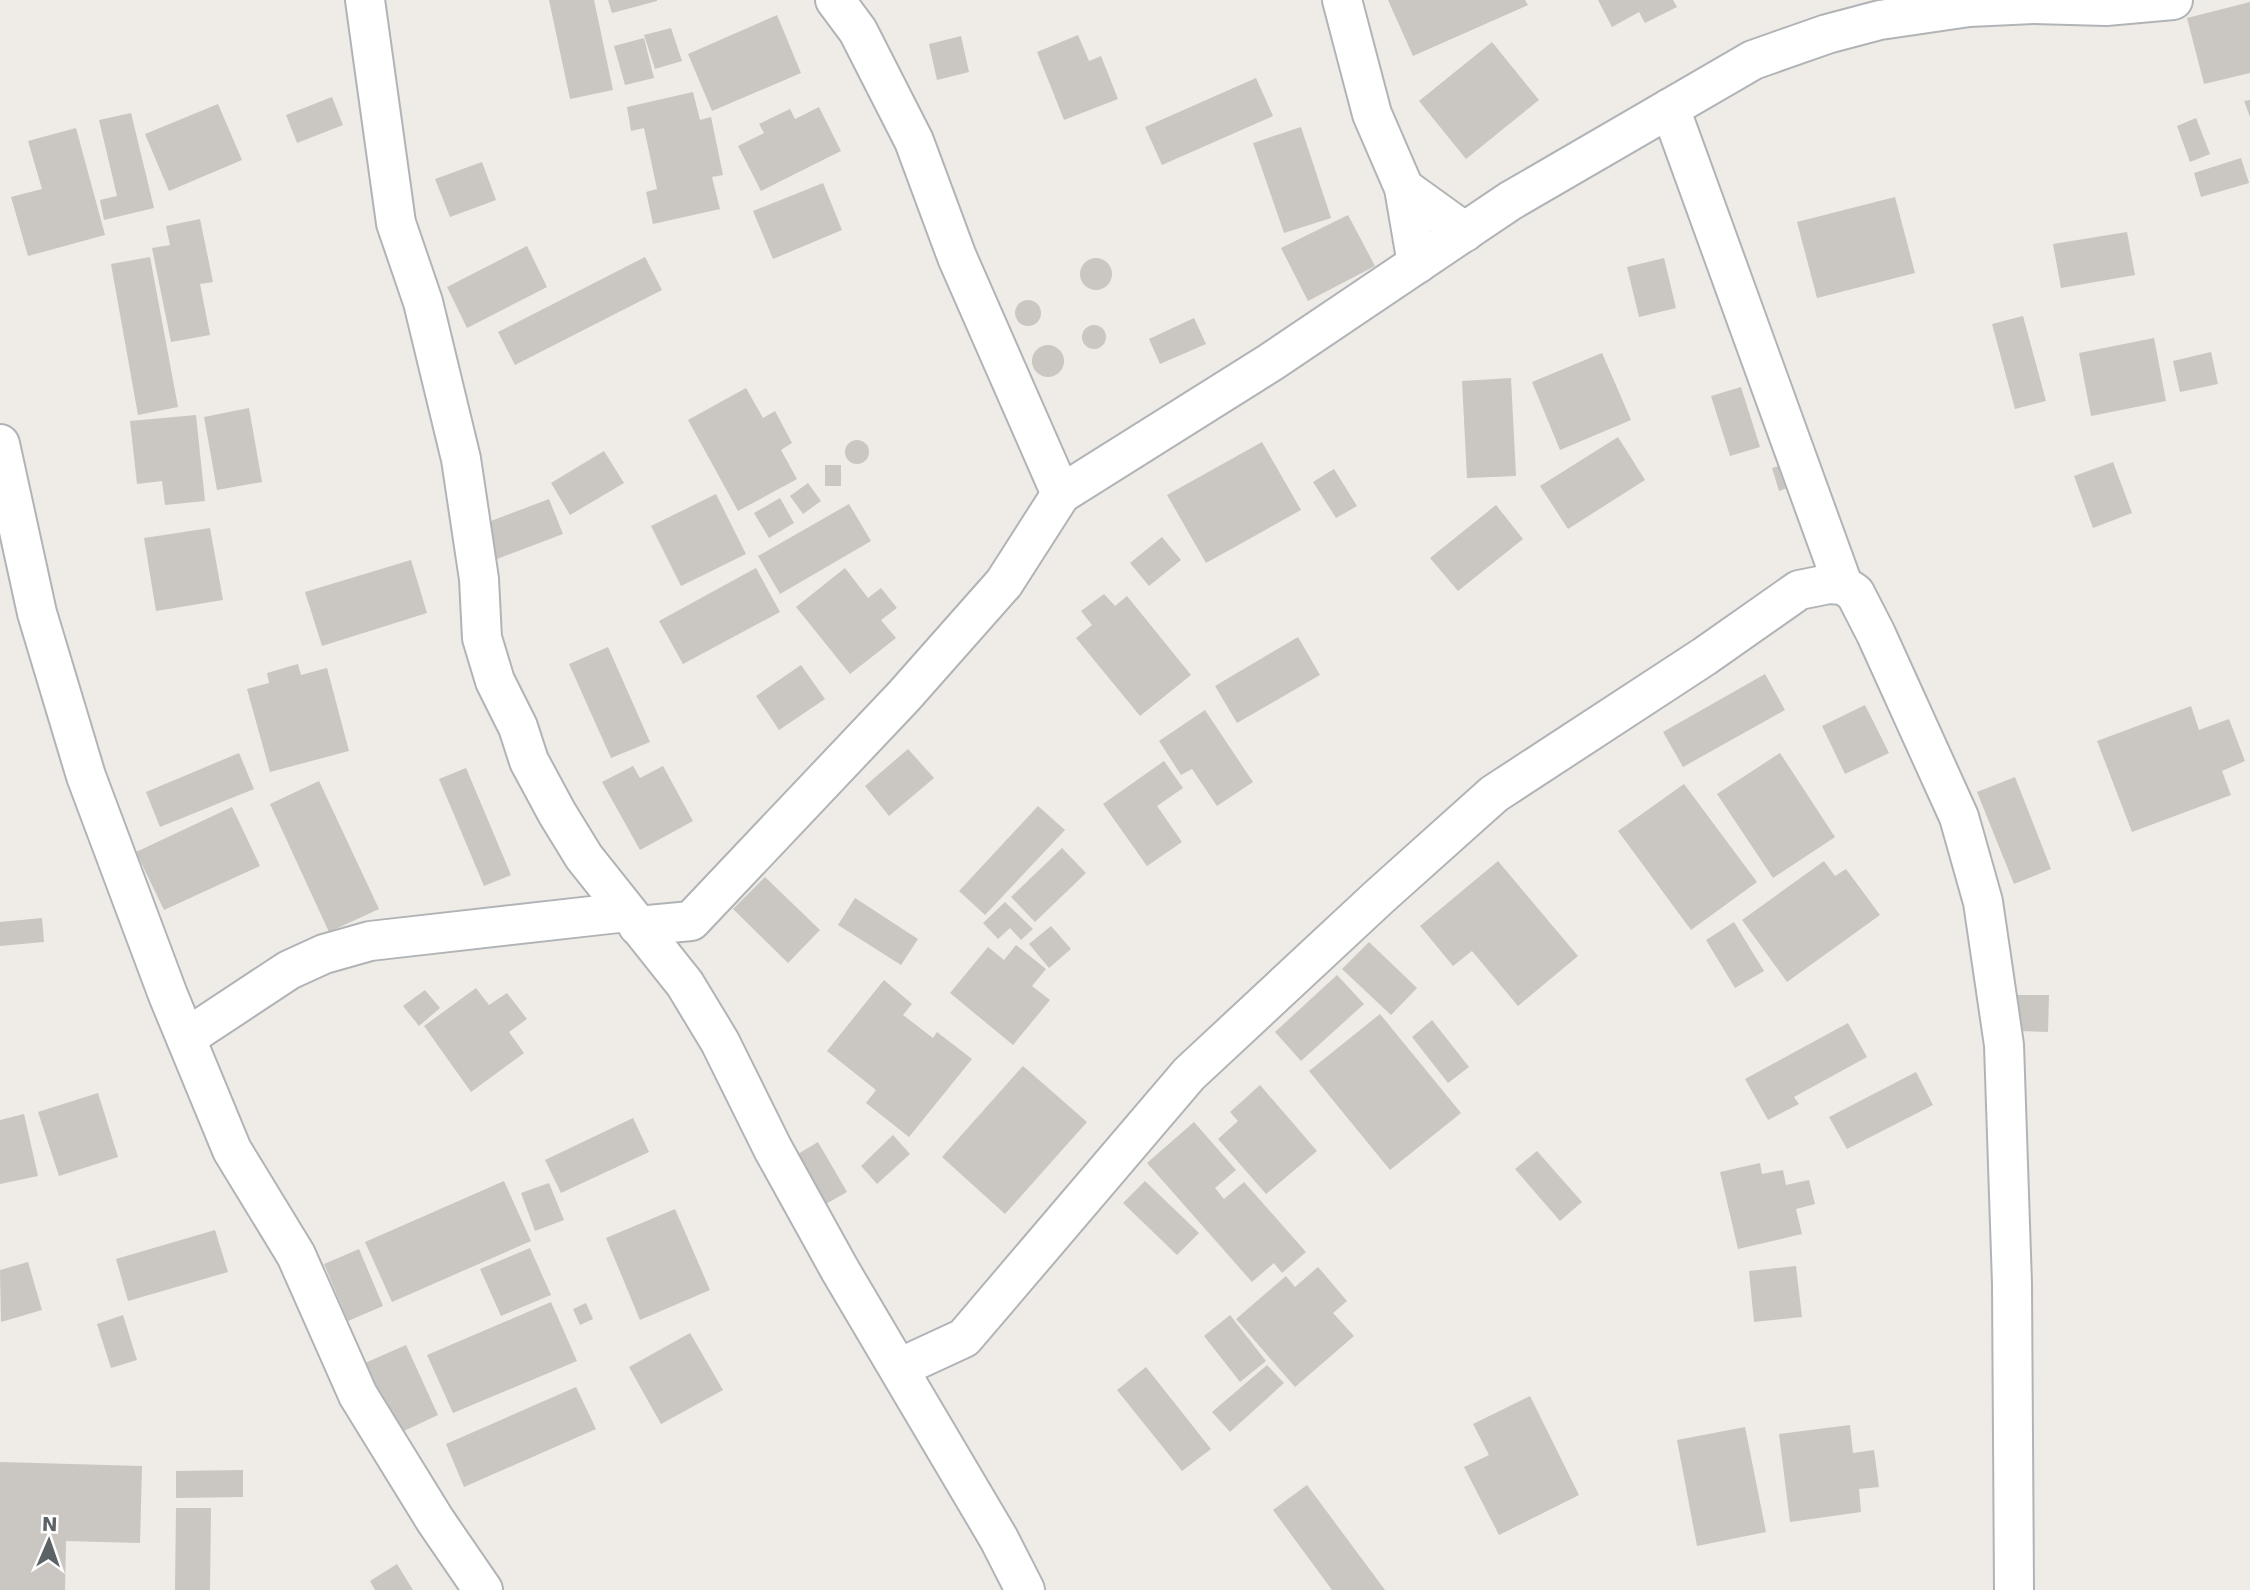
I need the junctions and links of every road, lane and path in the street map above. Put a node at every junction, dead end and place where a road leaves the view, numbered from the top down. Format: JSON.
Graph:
{"nodes":[{"id":1,"x":365,"y":0,"type":"edge"},
{"id":2,"x":835,"y":0,"type":"edge"},
{"id":3,"x":1342,"y":0,"type":"edge"},
{"id":4,"x":2173,"y":0,"type":"edge"},
{"id":5,"x":1670,"y":108,"type":"junction"},
{"id":6,"x":1405,"y":188,"type":"junction"},
{"id":7,"x":1465,"y":232,"type":"junction"},
{"id":8,"x":1417,"y":264,"type":"junction"},
{"id":9,"x":0,"y":444,"type":"edge"},
{"id":10,"x":1061,"y":494,"type":"junction"},
{"id":11,"x":1843,"y":585,"type":"junction"},
{"id":12,"x":632,"y":919,"type":"junction"},
{"id":13,"x":186,"y":1038,"type":"junction"},
{"id":14,"x":899,"y":1368,"type":"junction"},
{"id":15,"x":484,"y":1590,"type":"edge"},
{"id":16,"x":1026,"y":1590,"type":"edge"},
{"id":17,"x":2014,"y":1590,"type":"edge"}],
"edges":[{"from":1,"to":12,"type":"street"},
{"from":2,"to":10,"type":"street"},
{"from":3,"to":6,"type":"street"},
{"from":4,"to":5,"type":"street"},
{"from":5,"to":7,"type":"street"},
{"from":5,"to":11,"type":"street"},
{"from":6,"to":7,"type":"street"},
{"from":6,"to":8,"type":"street"},
{"from":7,"to":8,"type":"street"},
{"from":8,"to":10,"type":"street"},
{"from":9,"to":13,"type":"street"},
{"from":10,"to":12,"type":"street"},
{"from":11,"to":14,"type":"street"},
{"from":11,"to":17,"type":"street"},
{"from":12,"to":13,"type":"street"},
{"from":12,"to":14,"type":"street"},
{"from":13,"to":15,"type":"street"},
{"from":14,"to":16,"type":"street"}]}
